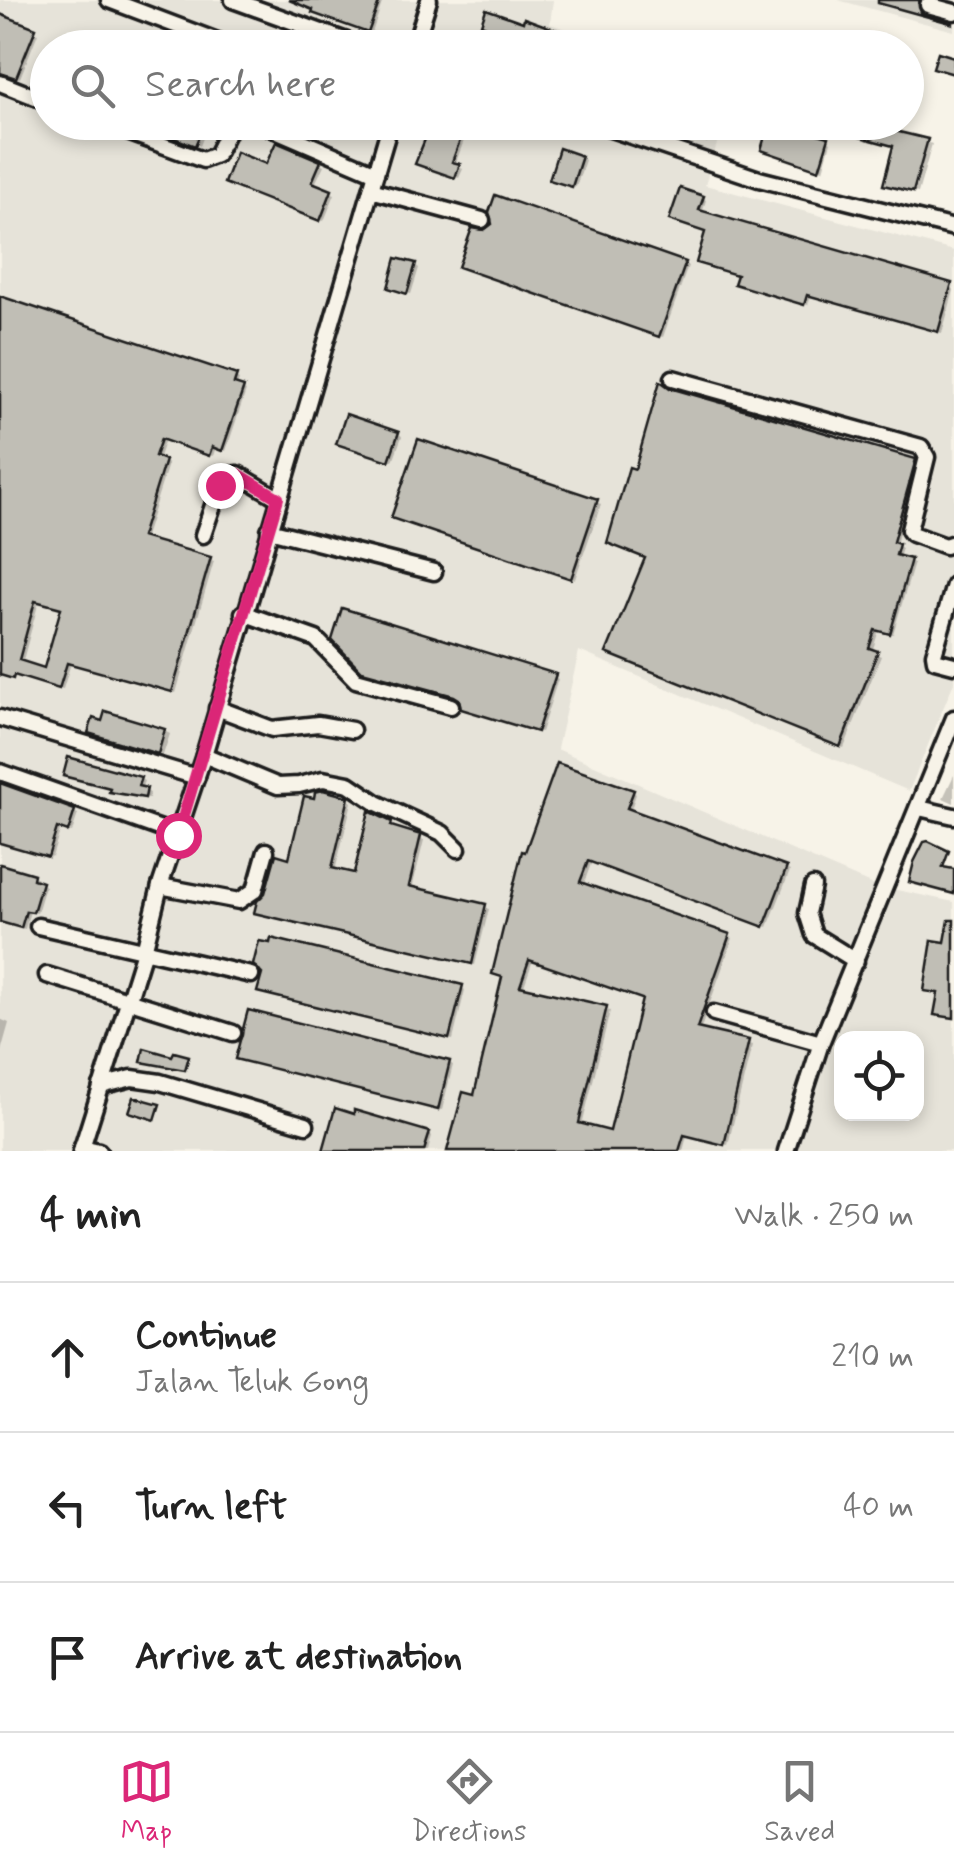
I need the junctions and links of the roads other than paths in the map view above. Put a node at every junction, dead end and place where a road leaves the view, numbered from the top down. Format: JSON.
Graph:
{"nodes":[{"id":1,"x":109,"y":0,"type":"edge"},
{"id":2,"x":234,"y":0,"type":"edge"},
{"id":3,"x":428,"y":0,"type":"edge"},
{"id":4,"x":928,"y":6,"type":"dead end"},
{"id":5,"x":954,"y":12,"type":"edge"},
{"id":6,"x":188,"y":30,"type":"edge"},
{"id":7,"x":316,"y":30,"type":"edge"},
{"id":8,"x":419,"y":30,"type":"edge"},
{"id":9,"x":0,"y":84,"type":"edge"},
{"id":10,"x":30,"y":95,"type":"edge"},
{"id":11,"x":149,"y":140,"type":"edge"},
{"id":12,"x":224,"y":140,"type":"edge"},
{"id":13,"x":300,"y":140,"type":"edge"},
{"id":14,"x":385,"y":140,"type":"edge"},
{"id":15,"x":643,"y":140,"type":"edge"},
{"id":16,"x":376,"y":172,"type":"junction"},
{"id":17,"x":371,"y":190,"type":"junction"},
{"id":18,"x":482,"y":220,"type":"dead end"},
{"id":19,"x":954,"y":228,"type":"edge"},
{"id":20,"x":672,"y":378,"type":"dead end"},
{"id":21,"x":278,"y":498,"type":"junction"},
{"id":22,"x":269,"y":530,"type":"junction"},
{"id":23,"x":202,"y":535,"type":"dead end"},
{"id":24,"x":954,"y":543,"type":"edge"},
{"id":25,"x":434,"y":572,"type":"dead end"},
{"id":26,"x":954,"y":586,"type":"edge"},
{"id":27,"x":244,"y":613,"type":"junction"},
{"id":28,"x":954,"y":665,"type":"edge"},
{"id":29,"x":451,"y":706,"type":"dead end"},
{"id":30,"x":218,"y":708,"type":"junction"},
{"id":31,"x":0,"y":718,"type":"edge"},
{"id":32,"x":953,"y":726,"type":"edge"},
{"id":33,"x":352,"y":730,"type":"dead end"},
{"id":34,"x":204,"y":755,"type":"junction"},
{"id":35,"x":0,"y":772,"type":"edge"},
{"id":36,"x":197,"y":777,"type":"junction"},
{"id":37,"x":920,"y":808,"type":"junction"},
{"id":38,"x":954,"y":816,"type":"edge"},
{"id":39,"x":178,"y":835,"type":"junction"},
{"id":40,"x":458,"y":849,"type":"dead end"},
{"id":41,"x":266,"y":851,"type":"dead end"},
{"id":42,"x":160,"y":886,"type":"junction"},
{"id":43,"x":812,"y":886,"type":"dead end"},
{"id":44,"x":38,"y":926,"type":"dead end"},
{"id":45,"x":144,"y":951,"type":"junction"},
{"id":46,"x":856,"y":961,"type":"junction"},
{"id":47,"x":47,"y":975,"type":"dead end"},
{"id":48,"x":251,"y":975,"type":"dead end"},
{"id":49,"x":128,"y":1001,"type":"junction"},
{"id":50,"x":714,"y":1013,"type":"dead end"},
{"id":51,"x":232,"y":1034,"type":"dead end"},
{"id":52,"x":821,"y":1043,"type":"junction"},
{"id":53,"x":101,"y":1086,"type":"junction"},
{"id":54,"x":306,"y":1125,"type":"dead end"},
{"id":55,"x":82,"y":1149,"type":"edge"},
{"id":56,"x":99,"y":1151,"type":"edge"},
{"id":57,"x":786,"y":1151,"type":"edge"}],
"edges":[{"from":1,"to":6,"type":"street"},
{"from":2,"to":7,"type":"street"},
{"from":3,"to":8,"type":"street"},
{"from":4,"to":5,"type":"street"},
{"from":9,"to":10,"type":"street"},
{"from":11,"to":12,"type":"street"},
{"from":13,"to":16,"type":"street"},
{"from":14,"to":16,"type":"street"},
{"from":15,"to":19,"type":"street"},
{"from":16,"to":17,"type":"street"},
{"from":17,"to":18,"type":"street"},
{"from":17,"to":21,"type":"street"},
{"from":20,"to":24,"type":"street"},
{"from":21,"to":22,"type":"street"},
{"from":21,"to":23,"type":"street"},
{"from":22,"to":25,"type":"street"},
{"from":22,"to":27,"type":"street"},
{"from":26,"to":28,"type":"street"},
{"from":27,"to":29,"type":"street"},
{"from":27,"to":30,"type":"street"},
{"from":30,"to":33,"type":"street"},
{"from":30,"to":34,"type":"street"},
{"from":31,"to":36,"type":"street"},
{"from":32,"to":37,"type":"street"},
{"from":34,"to":36,"type":"street"},
{"from":34,"to":40,"type":"street"},
{"from":35,"to":39,"type":"street"},
{"from":36,"to":39,"type":"street"},
{"from":37,"to":38,"type":"street"},
{"from":37,"to":46,"type":"street"},
{"from":39,"to":42,"type":"street"},
{"from":41,"to":42,"type":"street"},
{"from":42,"to":45,"type":"street"},
{"from":43,"to":46,"type":"street"},
{"from":44,"to":45,"type":"street"},
{"from":45,"to":48,"type":"street"},
{"from":45,"to":49,"type":"street"},
{"from":46,"to":52,"type":"street"},
{"from":47,"to":49,"type":"street"},
{"from":49,"to":51,"type":"street"},
{"from":49,"to":53,"type":"street"},
{"from":50,"to":52,"type":"street"},
{"from":52,"to":57,"type":"street"},
{"from":53,"to":54,"type":"street"},
{"from":53,"to":55,"type":"street"},
{"from":55,"to":56,"type":"street"}]}
